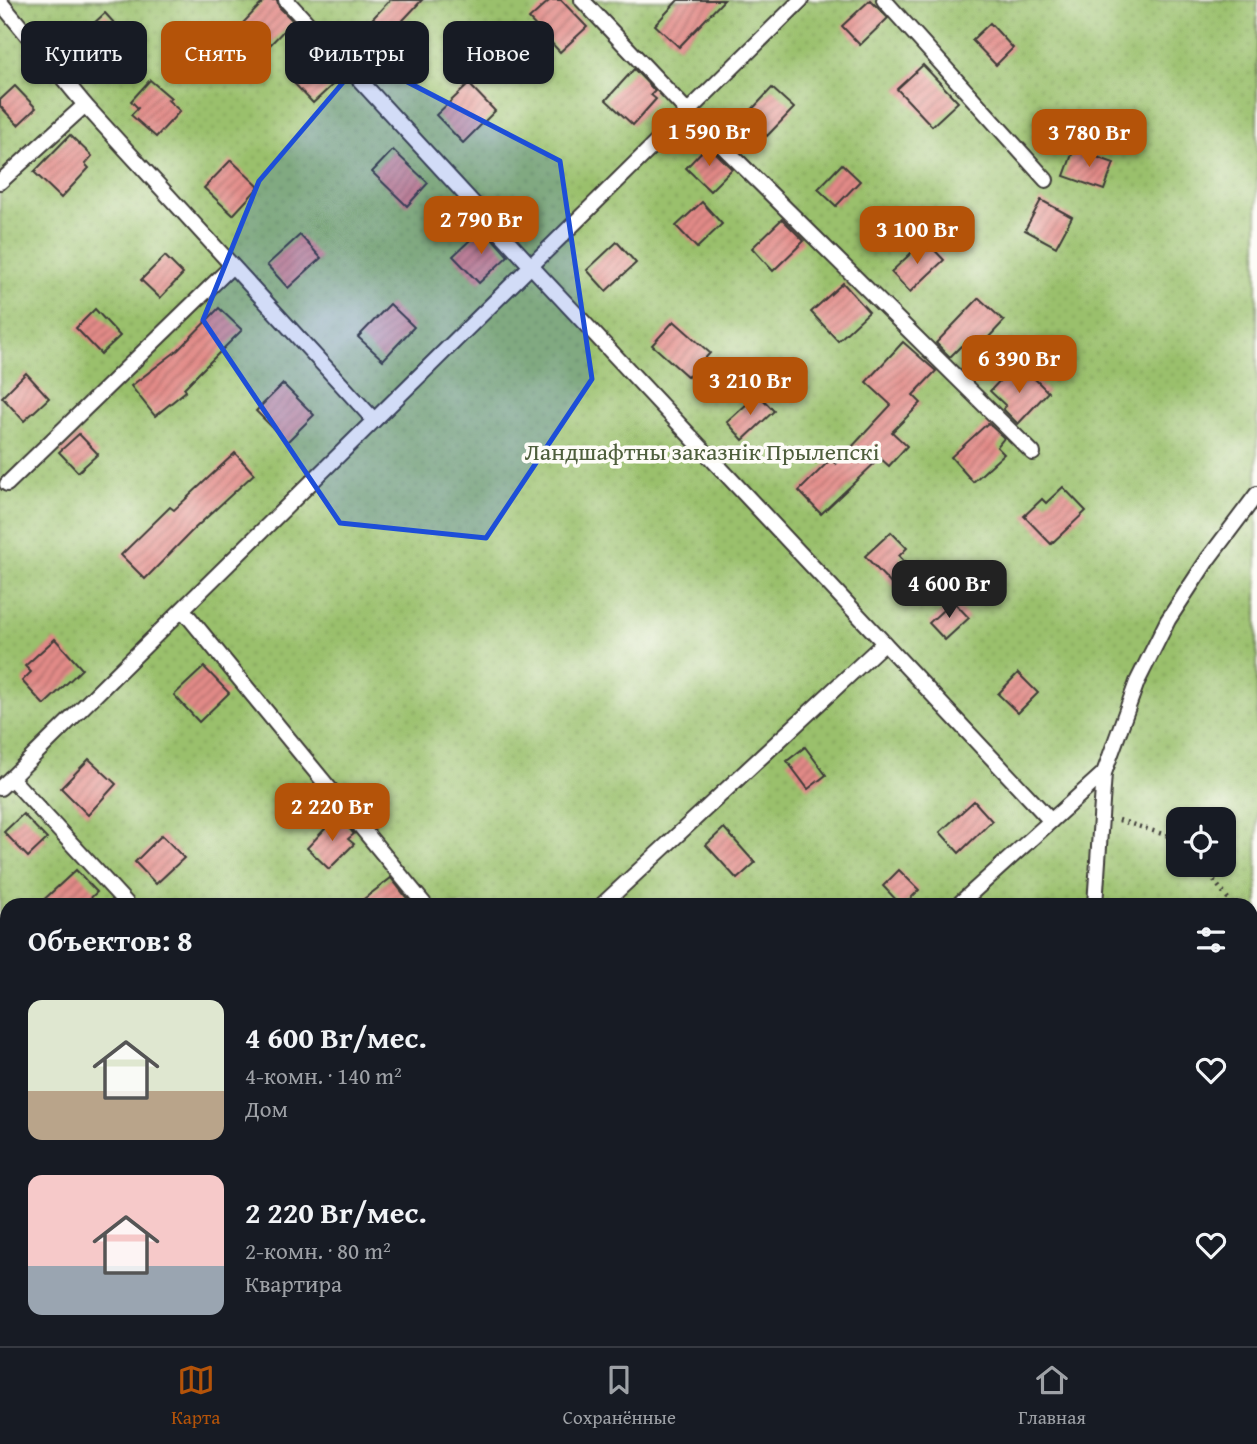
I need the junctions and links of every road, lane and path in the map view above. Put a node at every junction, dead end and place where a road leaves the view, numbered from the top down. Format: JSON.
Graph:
{"nodes":[{"id":1,"x":286,"y":0,"type":"edge"},
{"id":2,"x":582,"y":0,"type":"edge"},
{"id":3,"x":801,"y":0,"type":"edge"},
{"id":4,"x":884,"y":0,"type":"edge"},
{"id":5,"x":0,"y":2,"type":"edge"},
{"id":6,"x":85,"y":105,"type":"junction"},
{"id":7,"x":688,"y":112,"type":"junction"},
{"id":8,"x":1046,"y":180,"type":"dead end"},
{"id":9,"x":0,"y":182,"type":"edge"},
{"id":10,"x":232,"y":266,"type":"junction"},
{"id":11,"x":531,"y":266,"type":"junction"},
{"id":12,"x":374,"y":420,"type":"junction"},
{"id":13,"x":1033,"y":453,"type":"dead end"},
{"id":14,"x":7,"y":484,"type":"dead end"},
{"id":15,"x":1257,"y":494,"type":"edge"},
{"id":16,"x":183,"y":610,"type":"junction"},
{"id":17,"x":884,"y":643,"type":"junction"},
{"id":18,"x":1104,"y":773,"type":"junction"},
{"id":19,"x":5,"y":783,"type":"edge"},
{"id":20,"x":1101,"y":814,"type":"junction"},
{"id":21,"x":1051,"y":821,"type":"junction"},
{"id":22,"x":1166,"y":835,"type":"edge"},
{"id":23,"x":1211,"y":877,"type":"edge"},
{"id":24,"x":121,"y":898,"type":"edge"},
{"id":25,"x":419,"y":898,"type":"edge"},
{"id":26,"x":610,"y":898,"type":"edge"},
{"id":27,"x":966,"y":898,"type":"edge"},
{"id":28,"x":1095,"y":898,"type":"edge"},
{"id":29,"x":1228,"y":898,"type":"edge"}],
"edges":[{"from":1,"to":11,"type":"lane"},
{"from":2,"to":7,"type":"lane"},
{"from":3,"to":7,"type":"lane"},
{"from":4,"to":8,"type":"lane"},
{"from":5,"to":6,"type":"lane"},
{"from":6,"to":9,"type":"lane"},
{"from":6,"to":10,"type":"lane"},
{"from":7,"to":11,"type":"lane"},
{"from":7,"to":13,"type":"lane"},
{"from":10,"to":12,"type":"lane"},
{"from":10,"to":14,"type":"lane"},
{"from":11,"to":12,"type":"lane"},
{"from":11,"to":17,"type":"lane"},
{"from":12,"to":16,"type":"lane"},
{"from":15,"to":18,"type":"lane"},
{"from":16,"to":19,"type":"lane"},
{"from":16,"to":25,"type":"lane"},
{"from":17,"to":21,"type":"lane"},
{"from":17,"to":26,"type":"lane"},
{"from":18,"to":20,"type":"lane"},
{"from":18,"to":21,"type":"lane"},
{"from":19,"to":24,"type":"lane"},
{"from":20,"to":22,"type":"path"},
{"from":20,"to":28,"type":"lane"},
{"from":21,"to":27,"type":"lane"},
{"from":23,"to":29,"type":"path"}]}
